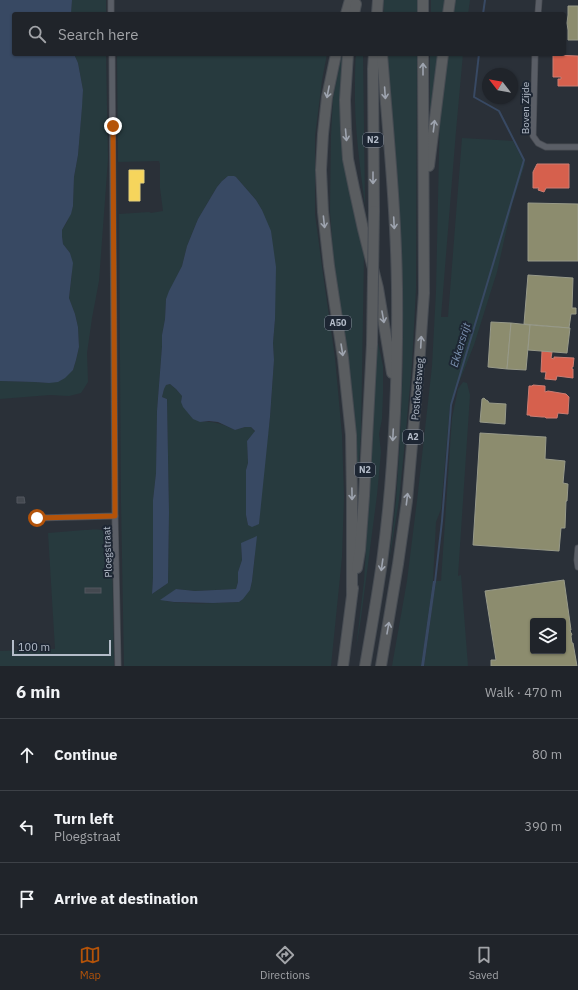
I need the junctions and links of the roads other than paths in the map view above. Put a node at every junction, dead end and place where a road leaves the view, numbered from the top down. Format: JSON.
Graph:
{"nodes":[{"id":1,"x":111,"y":0,"type":"edge"},
{"id":2,"x":378,"y":0,"type":"edge"},
{"id":3,"x":423,"y":0,"type":"edge"},
{"id":4,"x":450,"y":0,"type":"edge"},
{"id":5,"x":539,"y":0,"type":"edge"},
{"id":6,"x":111,"y":12,"type":"edge"},
{"id":7,"x":378,"y":12,"type":"edge"},
{"id":8,"x":423,"y":12,"type":"edge"},
{"id":9,"x":448,"y":12,"type":"edge"},
{"id":10,"x":538,"y":12,"type":"edge"},
{"id":11,"x":112,"y":56,"type":"edge"},
{"id":12,"x":336,"y":56,"type":"edge"},
{"id":13,"x":348,"y":56,"type":"edge"},
{"id":14,"x":374,"y":56,"type":"edge"},
{"id":15,"x":382,"y":56,"type":"edge"},
{"id":16,"x":423,"y":56,"type":"edge"},
{"id":17,"x":443,"y":56,"type":"edge"},
{"id":18,"x":535,"y":56,"type":"edge"},
{"id":19,"x":578,"y":147,"type":"edge"},
{"id":20,"x":424,"y":206,"type":"junction"},
{"id":21,"x":395,"y":396,"type":"junction"},
{"id":22,"x":115,"y":516,"type":"junction"},
{"id":23,"x":37,"y":518,"type":"dead end"},
{"id":24,"x":578,"y":548,"type":"edge"},
{"id":25,"x":578,"y":567,"type":"edge"},
{"id":26,"x":352,"y":594,"type":"junction"},
{"id":27,"x":118,"y":666,"type":"edge"},
{"id":28,"x":344,"y":666,"type":"edge"},
{"id":29,"x":365,"y":666,"type":"edge"},
{"id":30,"x":381,"y":666,"type":"edge"}],
"edges":[{"from":1,"to":6,"type":"street"},
{"from":2,"to":7,"type":"highway"},
{"from":3,"to":8,"type":"highway"},
{"from":4,"to":9,"type":"highway"},
{"from":5,"to":10,"type":"street"},
{"from":11,"to":22,"type":"street","name":"Ploegstraat"},
{"from":12,"to":26,"type":"highway","number":"A50","one_way":true},
{"from":13,"to":21,"type":"highway","name":"Postkoetsweg","one_way":true},
{"from":14,"to":26,"type":"highway","number":"N2","one_way":true,"bridge":true},
{"from":15,"to":21,"type":"highway","name":"Postkoetsweg","number":"A2","one_way":true},
{"from":20,"to":16,"type":"highway","name":"Postkoetsweg","one_way":true},
{"from":20,"to":17,"type":"highway","name":"Postkoetsweg","number":"A2","one_way":true},
{"from":18,"to":19,"type":"street","name":"Boven Zijde"},
{"from":30,"to":20,"type":"highway","name":"Postkoetsweg","number":"A2","one_way":true},
{"from":21,"to":29,"type":"highway","name":"Postkoetsweg","number":"A2","one_way":true},
{"from":22,"to":23,"type":"street"},
{"from":22,"to":27,"type":"street","name":"Ploegstraat"},
{"from":24,"to":25,"type":"street"},
{"from":26,"to":28,"type":"highway","number":"N2"}]}
